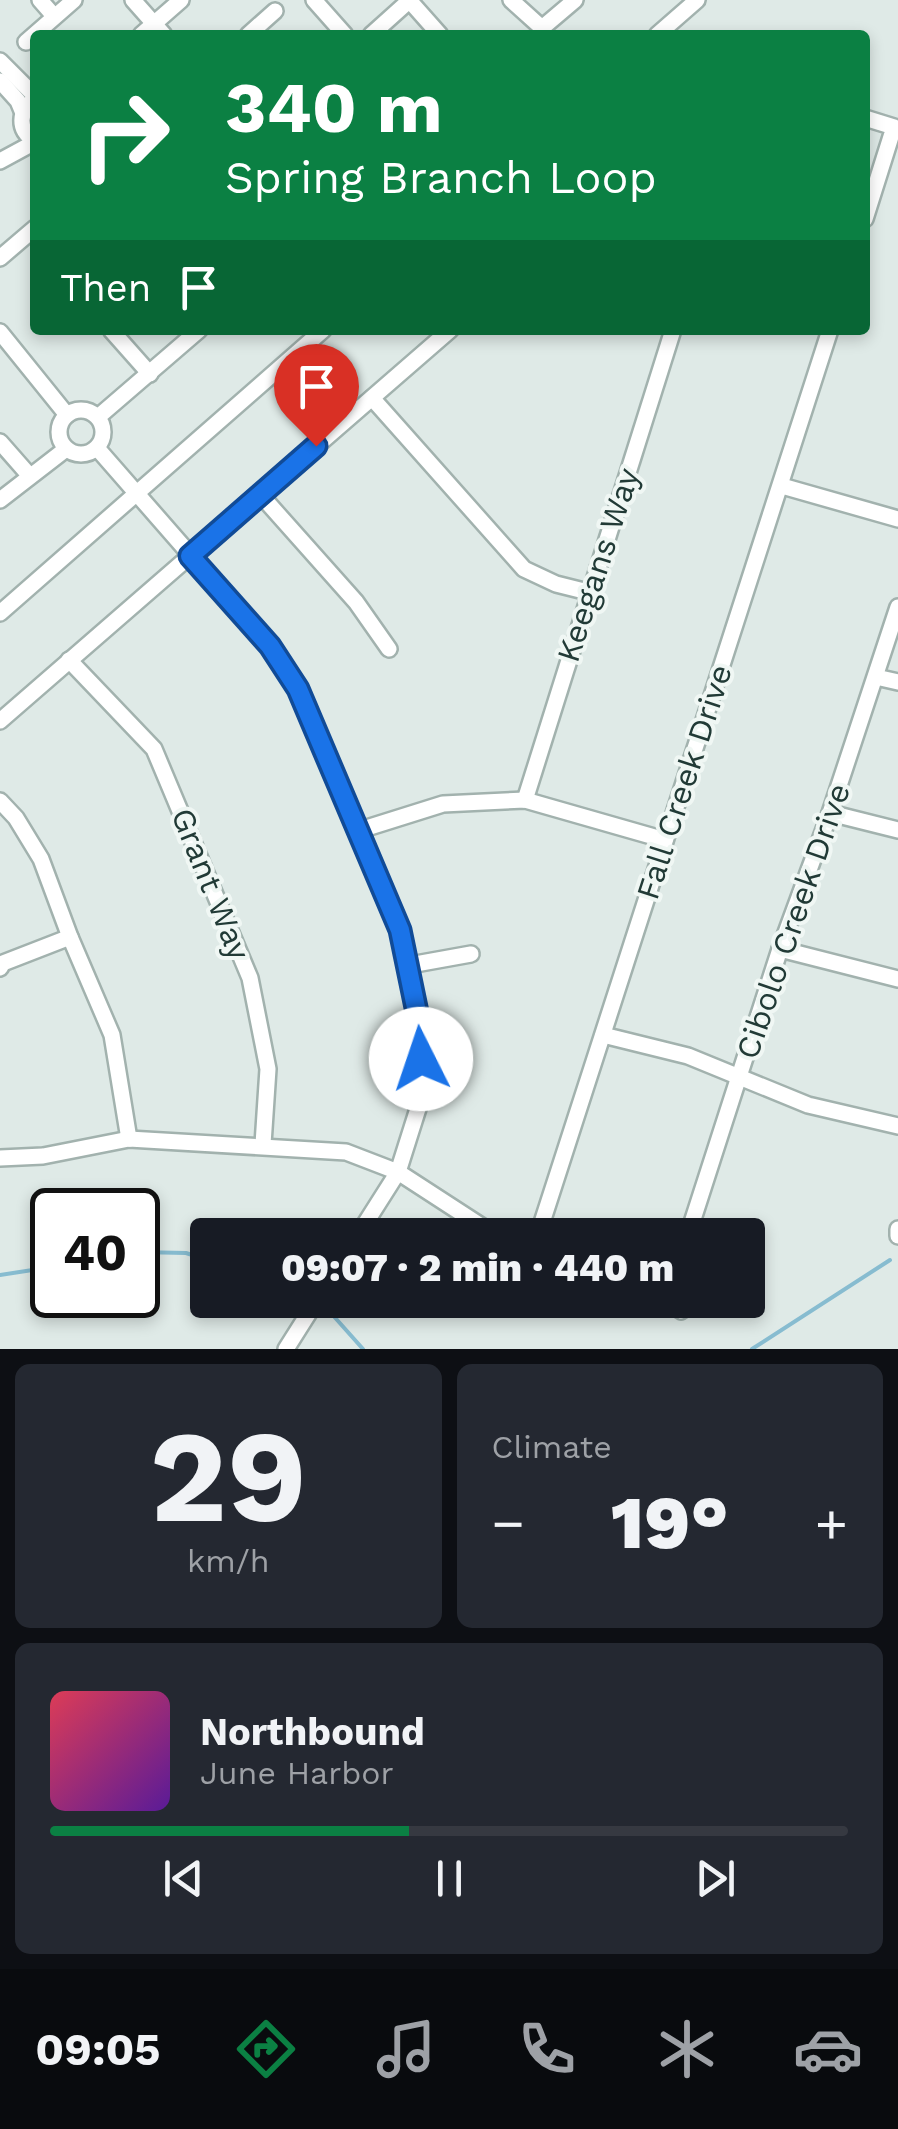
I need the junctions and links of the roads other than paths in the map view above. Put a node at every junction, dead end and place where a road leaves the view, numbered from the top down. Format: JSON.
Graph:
{"nodes":[{"id":1,"x":40,"y":0,"type":"edge"},
{"id":2,"x":74,"y":0,"type":"edge"},
{"id":3,"x":132,"y":0,"type":"edge"},
{"id":4,"x":180,"y":0,"type":"edge"},
{"id":5,"x":314,"y":0,"type":"edge"},
{"id":6,"x":410,"y":0,"type":"edge"},
{"id":7,"x":511,"y":0,"type":"edge"},
{"id":8,"x":574,"y":0,"type":"edge"},
{"id":9,"x":697,"y":0,"type":"edge"},
{"id":10,"x":275,"y":11,"type":"dead end"},
{"id":11,"x":54,"y":16,"type":"junction"},
{"id":12,"x":39,"y":30,"type":"edge"},
{"id":13,"x":152,"y":30,"type":"edge"},
{"id":14,"x":154,"y":30,"type":"edge"},
{"id":15,"x":255,"y":30,"type":"edge"},
{"id":16,"x":341,"y":30,"type":"edge"},
{"id":17,"x":377,"y":30,"type":"edge"},
{"id":18,"x":436,"y":30,"type":"edge"},
{"id":19,"x":664,"y":30,"type":"edge"},
{"id":20,"x":30,"y":38,"type":"edge"},
{"id":21,"x":26,"y":42,"type":"dead end"},
{"id":22,"x":0,"y":60,"type":"edge"},
{"id":23,"x":0,"y":81,"type":"edge"},
{"id":24,"x":30,"y":93,"type":"edge"},
{"id":25,"x":30,"y":106,"type":"edge"},
{"id":26,"x":22,"y":119,"type":"junction"},
{"id":27,"x":870,"y":120,"type":"edge"},
{"id":28,"x":30,"y":133,"type":"edge"},
{"id":29,"x":30,"y":145,"type":"edge"},
{"id":30,"x":2,"y":159,"type":"edge"},
{"id":31,"x":870,"y":203,"type":"edge"},
{"id":32,"x":30,"y":237,"type":"edge"},
{"id":33,"x":0,"y":258,"type":"edge"},
{"id":34,"x":0,"y":332,"type":"edge"},
{"id":35,"x":115,"y":335,"type":"edge"},
{"id":36,"x":193,"y":335,"type":"edge"},
{"id":37,"x":317,"y":335,"type":"edge"},
{"id":38,"x":444,"y":335,"type":"edge"},
{"id":39,"x":670,"y":335,"type":"edge"},
{"id":40,"x":828,"y":335,"type":"edge"},
{"id":41,"x":150,"y":374,"type":"junction"},
{"id":42,"x":372,"y":398,"type":"junction"},
{"id":43,"x":67,"y":415,"type":"junction"},
{"id":44,"x":98,"y":417,"type":"junction"},
{"id":45,"x":0,"y":442,"type":"edge"},
{"id":46,"x":97,"y":448,"type":"junction"},
{"id":47,"x":66,"y":449,"type":"junction"},
{"id":48,"x":29,"y":475,"type":"junction"},
{"id":49,"x":782,"y":486,"type":"junction"},
{"id":50,"x":260,"y":493,"type":"junction"},
{"id":51,"x":135,"y":496,"type":"junction"},
{"id":52,"x":0,"y":500,"type":"edge"},
{"id":53,"x":898,"y":519,"type":"edge"},
{"id":54,"x":190,"y":556,"type":"junction"},
{"id":55,"x":588,"y":592,"type":"junction"},
{"id":56,"x":898,"y":606,"type":"edge"},
{"id":57,"x":0,"y":613,"type":"edge"},
{"id":58,"x":389,"y":649,"type":"dead end"},
{"id":59,"x":69,"y":660,"type":"junction"},
{"id":60,"x":876,"y":677,"type":"junction"},
{"id":61,"x":898,"y":682,"type":"edge"},
{"id":62,"x":0,"y":721,"type":"edge"},
{"id":63,"x":0,"y":800,"type":"edge"},
{"id":64,"x":525,"y":800,"type":"junction"},
{"id":65,"x":830,"y":813,"type":"junction"},
{"id":66,"x":898,"y":830,"type":"edge"},
{"id":67,"x":357,"y":832,"type":"junction"},
{"id":68,"x":665,"y":840,"type":"junction"},
{"id":69,"x":70,"y":937,"type":"junction"},
{"id":70,"x":780,"y":949,"type":"junction"},
{"id":71,"x":471,"y":954,"type":"dead end"},
{"id":72,"x":410,"y":965,"type":"junction"},
{"id":73,"x":0,"y":968,"type":"edge"},
{"id":74,"x":898,"y":979,"type":"edge"},
{"id":75,"x":603,"y":1035,"type":"junction"},
{"id":76,"x":739,"y":1077,"type":"junction"},
{"id":77,"x":898,"y":1126,"type":"edge"},
{"id":78,"x":129,"y":1140,"type":"junction"},
{"id":79,"x":263,"y":1144,"type":"junction"},
{"id":80,"x":0,"y":1158,"type":"edge"},
{"id":81,"x":398,"y":1172,"type":"junction"},
{"id":82,"x":369,"y":1218,"type":"edge"},
{"id":83,"x":469,"y":1218,"type":"edge"},
{"id":84,"x":544,"y":1218,"type":"edge"},
{"id":85,"x":693,"y":1218,"type":"edge"},
{"id":86,"x":306,"y":1318,"type":"edge"},
{"id":87,"x":286,"y":1349,"type":"edge"}],
"edges":[{"from":1,"to":11,"type":"street"},
{"from":2,"to":11,"type":"street"},
{"from":3,"to":13,"type":"street"},
{"from":4,"to":14,"type":"street"},
{"from":5,"to":16,"type":"street"},
{"from":6,"to":17,"type":"street"},
{"from":6,"to":18,"type":"street"},
{"from":7,"to":8,"type":"street"},
{"from":9,"to":19,"type":"street"},
{"from":10,"to":15,"type":"street"},
{"from":11,"to":12,"type":"street"},
{"from":20,"to":21,"type":"street"},
{"from":22,"to":24,"type":"street"},
{"from":23,"to":26,"type":"street"},
{"from":25,"to":26,"type":"street"},
{"from":26,"to":28,"type":"street"},
{"from":26,"to":30,"type":"street"},
{"from":27,"to":31,"type":"street"},
{"from":29,"to":30,"type":"street"},
{"from":32,"to":33,"type":"street"},
{"from":34,"to":43,"type":"street"},
{"from":35,"to":41,"type":"street"},
{"from":36,"to":41,"type":"street"},
{"from":37,"to":51,"type":"street"},
{"from":38,"to":42,"type":"street"},
{"from":39,"to":55,"type":"street","name":"Keegans Way"},
{"from":40,"to":49,"type":"street","name":"Fall Creek Drive"},
{"from":41,"to":44,"type":"street"},
{"from":42,"to":50,"type":"street"},
{"from":42,"to":55,"type":"street"},
{"from":43,"to":44,"type":"street"},
{"from":43,"to":47,"type":"street"},
{"from":44,"to":46,"type":"street"},
{"from":45,"to":48,"type":"street"},
{"from":46,"to":47,"type":"street"},
{"from":46,"to":51,"type":"street"},
{"from":47,"to":48,"type":"street"},
{"from":48,"to":52,"type":"street"},
{"from":49,"to":53,"type":"street"},
{"from":49,"to":68,"type":"street","name":"Fall Creek Drive"},
{"from":50,"to":54,"type":"street"},
{"from":50,"to":58,"type":"street"},
{"from":51,"to":54,"type":"street"},
{"from":51,"to":57,"type":"street"},
{"from":54,"to":59,"type":"street"},
{"from":54,"to":67,"type":"street"},
{"from":55,"to":64,"type":"street","name":"Keegans Way"},
{"from":56,"to":60,"type":"street","name":"Cibolo Creek Drive"},
{"from":59,"to":62,"type":"street"},
{"from":59,"to":79,"type":"street","name":"Grant Way"},
{"from":60,"to":61,"type":"street"},
{"from":60,"to":65,"type":"street","name":"Cibolo Creek Drive"},
{"from":63,"to":69,"type":"street"},
{"from":64,"to":67,"type":"street"},
{"from":64,"to":68,"type":"street"},
{"from":65,"to":66,"type":"street"},
{"from":65,"to":70,"type":"street","name":"Cibolo Creek Drive"},
{"from":67,"to":72,"type":"street"},
{"from":68,"to":75,"type":"street","name":"Fall Creek Drive"},
{"from":69,"to":73,"type":"street"},
{"from":69,"to":78,"type":"street"},
{"from":70,"to":74,"type":"street"},
{"from":70,"to":76,"type":"street","name":"Cibolo Creek Drive"},
{"from":71,"to":72,"type":"street"},
{"from":72,"to":81,"type":"street"},
{"from":75,"to":76,"type":"street"},
{"from":75,"to":84,"type":"street","name":"Fall Creek Drive"},
{"from":76,"to":77,"type":"street"},
{"from":76,"to":85,"type":"street","name":"Cibolo Creek Drive"},
{"from":78,"to":79,"type":"street"},
{"from":78,"to":80,"type":"street"},
{"from":79,"to":81,"type":"street"},
{"from":81,"to":82,"type":"street"},
{"from":81,"to":83,"type":"street"},
{"from":86,"to":87,"type":"street"}]}
